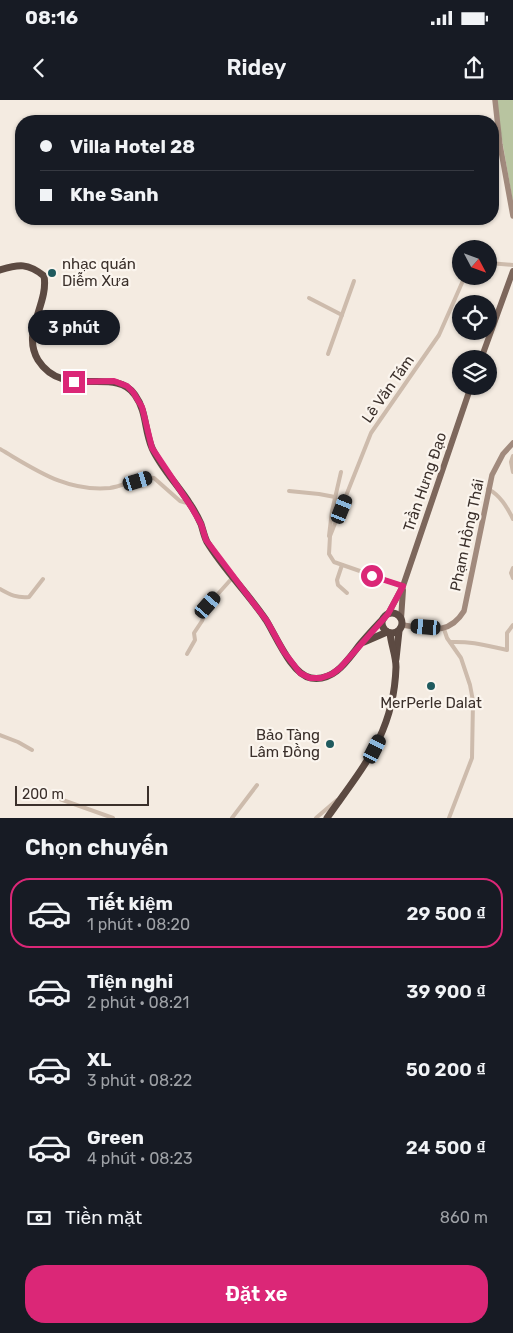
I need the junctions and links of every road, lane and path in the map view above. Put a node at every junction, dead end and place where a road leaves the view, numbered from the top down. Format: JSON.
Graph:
{"nodes":[{"id":1,"x":495,"y":100,"type":"edge"},
{"id":2,"x":497,"y":115,"type":"edge"},
{"id":3,"x":499,"y":136,"type":"edge"},
{"id":4,"x":513,"y":216,"type":"edge"},
{"id":5,"x":498,"y":264,"type":"edge"},
{"id":6,"x":513,"y":265,"type":"edge"},
{"id":7,"x":0,"y":270,"type":"edge"},
{"id":8,"x":513,"y":271,"type":"edge"},
{"id":9,"x":354,"y":281,"type":"dead end"},
{"id":10,"x":461,"y":285,"type":"edge"},
{"id":11,"x":309,"y":298,"type":"dead end"},
{"id":12,"x":342,"y":315,"type":"junction"},
{"id":13,"x":484,"y":350,"type":"edge"},
{"id":14,"x":328,"y":354,"type":"dead end"},
{"id":15,"x":468,"y":395,"type":"edge"},
{"id":16,"x":513,"y":443,"type":"edge"},
{"id":17,"x":0,"y":449,"type":"edge"},
{"id":18,"x":513,"y":456,"type":"edge"},
{"id":19,"x":341,"y":472,"type":"dead end"},
{"id":20,"x":513,"y":472,"type":"edge"},
{"id":21,"x":488,"y":489,"type":"junction"},
{"id":22,"x":289,"y":492,"type":"dead end"},
{"id":23,"x":335,"y":497,"type":"junction"},
{"id":24,"x":190,"y":504,"type":"junction"},
{"id":25,"x":513,"y":519,"type":"edge"},
{"id":26,"x":329,"y":546,"type":"junction"},
{"id":27,"x":342,"y":565,"type":"junction"},
{"id":28,"x":513,"y":568,"type":"edge"},
{"id":29,"x":234,"y":576,"type":"junction"},
{"id":30,"x":513,"y":578,"type":"edge"},
{"id":31,"x":43,"y":579,"type":"dead end"},
{"id":32,"x":403,"y":586,"type":"junction"},
{"id":33,"x":0,"y":589,"type":"edge"},
{"id":34,"x":347,"y":593,"type":"dead end"},
{"id":35,"x":386,"y":616,"type":"junction"},
{"id":36,"x":401,"y":625,"type":"junction"},
{"id":37,"x":513,"y":625,"type":"edge"},
{"id":38,"x":444,"y":629,"type":"junction"},
{"id":39,"x":388,"y":632,"type":"junction"},
{"id":40,"x":451,"y":642,"type":"junction"},
{"id":41,"x":361,"y":643,"type":"junction"},
{"id":42,"x":187,"y":654,"type":"dead end"},
{"id":43,"x":396,"y":664,"type":"junction"},
{"id":44,"x":0,"y":735,"type":"edge"},
{"id":45,"x":32,"y":750,"type":"dead end"},
{"id":46,"x":258,"y":785,"type":"dead end"},
{"id":47,"x":345,"y":794,"type":"junction"},
{"id":48,"x":57,"y":798,"type":"dead end"},
{"id":49,"x":113,"y":818,"type":"edge"},
{"id":50,"x":232,"y":818,"type":"edge"},
{"id":51,"x":316,"y":818,"type":"edge"},
{"id":52,"x":327,"y":818,"type":"edge"},
{"id":53,"x":449,"y":818,"type":"edge"}],
"edges":[{"from":1,"to":2,"type":"street"},
{"from":3,"to":4,"type":"street"},
{"from":5,"to":6,"type":"street"},
{"from":7,"to":24,"type":"highway"},
{"from":8,"to":13,"type":"main road"},
{"from":9,"to":12,"type":"street"},
{"from":10,"to":26,"type":"street","name":"Lê Văn Tám"},
{"from":11,"to":12,"type":"street"},
{"from":12,"to":14,"type":"street"},
{"from":15,"to":32,"type":"main road","name":"Trần Hưng Đạo"},
{"from":16,"to":21,"type":"street","name":"Phạm Hồng Thái"},
{"from":17,"to":24,"type":"street"},
{"from":18,"to":20,"type":"street"},
{"from":19,"to":23,"type":"street"},
{"from":21,"to":25,"type":"street"},
{"from":21,"to":38,"type":"street","name":"Phạm Hồng Thái"},
{"from":22,"to":23,"type":"street"},
{"from":23,"to":26,"type":"street"},
{"from":24,"to":29,"type":"highway"},
{"from":26,"to":27,"type":"street"},
{"from":27,"to":32,"type":"street"},
{"from":27,"to":34,"type":"street"},
{"from":28,"to":30,"type":"street"},
{"from":29,"to":41,"type":"highway"},
{"from":29,"to":42,"type":"street"},
{"from":31,"to":33,"type":"street"},
{"from":32,"to":35,"type":"main road","name":"Trần Hưng Đạo"},
{"from":32,"to":36,"type":"main road","name":"Trần Hưng Đạo"},
{"from":35,"to":36,"type":"highway"},
{"from":35,"to":39,"type":"highway"},
{"from":35,"to":41,"type":"highway"},
{"from":36,"to":38,"type":"street"},
{"from":36,"to":39,"type":"highway"},
{"from":36,"to":43,"type":"highway"},
{"from":37,"to":40,"type":"street"},
{"from":38,"to":40,"type":"street"},
{"from":39,"to":41,"type":"highway"},
{"from":39,"to":43,"type":"highway"},
{"from":40,"to":53,"type":"street"},
{"from":43,"to":47,"type":"highway"},
{"from":44,"to":45,"type":"street"},
{"from":46,"to":50,"type":"street"},
{"from":47,"to":51,"type":"street"},
{"from":47,"to":52,"type":"highway"},
{"from":48,"to":49,"type":"street"}]}
